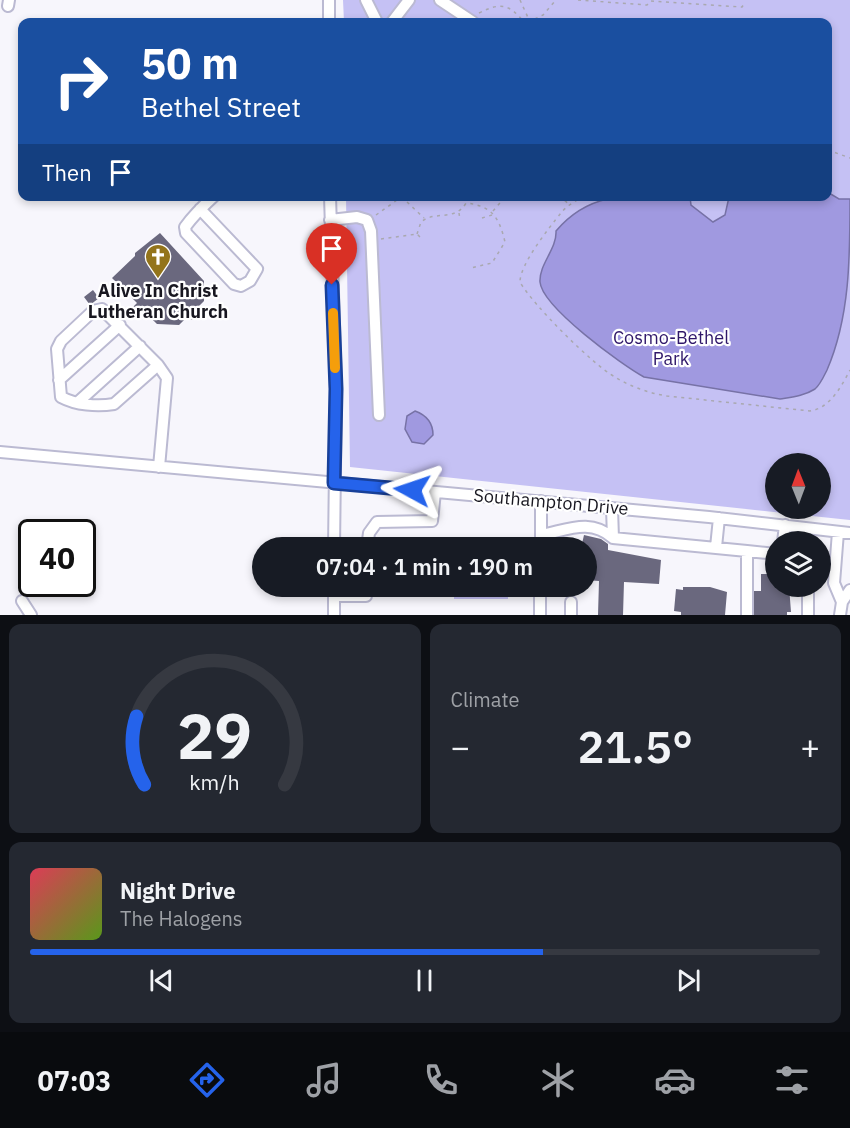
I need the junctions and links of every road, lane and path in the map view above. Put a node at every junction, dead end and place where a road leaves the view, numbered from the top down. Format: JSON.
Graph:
{"nodes":[{"id":1,"x":329,"y":0,"type":"edge"},
{"id":2,"x":366,"y":0,"type":"edge"},
{"id":3,"x":409,"y":0,"type":"edge"},
{"id":4,"x":440,"y":0,"type":"edge"},
{"id":5,"x":520,"y":0,"type":"edge"},
{"id":6,"x":556,"y":0,"type":"edge"},
{"id":7,"x":578,"y":0,"type":"edge"},
{"id":8,"x":651,"y":0,"type":"edge"},
{"id":9,"x":689,"y":0,"type":"edge"},
{"id":10,"x":600,"y":1,"type":"edge"},
{"id":11,"x":667,"y":1,"type":"edge"},
{"id":12,"x":689,"y":4,"type":"junction"},
{"id":13,"x":744,"y":4,"type":"dead end"},
{"id":14,"x":329,"y":18,"type":"edge"},
{"id":15,"x":375,"y":18,"type":"edge"},
{"id":16,"x":395,"y":18,"type":"edge"},
{"id":17,"x":467,"y":18,"type":"edge"},
{"id":18,"x":475,"y":18,"type":"edge"},
{"id":19,"x":521,"y":18,"type":"edge"},
{"id":20,"x":528,"y":18,"type":"edge"},
{"id":21,"x":537,"y":18,"type":"edge"},
{"id":22,"x":832,"y":151,"type":"edge"},
{"id":23,"x":850,"y":158,"type":"edge"},
{"id":24,"x":209,"y":201,"type":"edge"},
{"id":25,"x":330,"y":201,"type":"edge"},
{"id":26,"x":396,"y":201,"type":"edge"},
{"id":27,"x":502,"y":201,"type":"edge"},
{"id":28,"x":565,"y":201,"type":"edge"},
{"id":29,"x":576,"y":201,"type":"edge"},
{"id":30,"x":407,"y":202,"type":"dead end"},
{"id":31,"x":466,"y":203,"type":"joint"},
{"id":32,"x":569,"y":205,"type":"junction"},
{"id":33,"x":200,"y":209,"type":"junction"},
{"id":34,"x":493,"y":211,"type":"junction"},
{"id":35,"x":459,"y":213,"type":"junction"},
{"id":36,"x":493,"y":215,"type":"junction"},
{"id":37,"x":425,"y":218,"type":"junction"},
{"id":38,"x":482,"y":218,"type":"dead end"},
{"id":39,"x":330,"y":220,"type":"junction"},
{"id":40,"x":367,"y":220,"type":"junction"},
{"id":41,"x":460,"y":220,"type":"dead end"},
{"id":42,"x":417,"y":234,"type":"junction"},
{"id":43,"x":420,"y":237,"type":"dead end"},
{"id":44,"x":371,"y":241,"type":"junction"},
{"id":45,"x":471,"y":268,"type":"dead end"},
{"id":46,"x":120,"y":324,"type":"junction"},
{"id":47,"x":140,"y":346,"type":"junction"},
{"id":48,"x":158,"y":364,"type":"junction"},
{"id":49,"x":850,"y":370,"type":"edge"},
{"id":50,"x":59,"y":380,"type":"junction"},
{"id":51,"x":77,"y":403,"type":"junction"},
{"id":52,"x":379,"y":416,"type":"dead end"},
{"id":53,"x":0,"y":452,"type":"edge"},
{"id":54,"x":159,"y":467,"type":"junction"},
{"id":55,"x":334,"y":483,"type":"junction"},
{"id":56,"x":435,"y":492,"type":"junction"},
{"id":57,"x":541,"y":501,"type":"junction"},
{"id":58,"x":612,"y":508,"type":"junction"},
{"id":59,"x":719,"y":518,"type":"junction"},
{"id":60,"x":785,"y":525,"type":"junction"},
{"id":61,"x":784,"y":531,"type":"edge"},
{"id":62,"x":838,"y":532,"type":"junction"},
{"id":63,"x":850,"y":533,"type":"edge"},
{"id":64,"x":541,"y":535,"type":"joint"},
{"id":65,"x":334,"y":537,"type":"edge"},
{"id":66,"x":368,"y":537,"type":"edge"},
{"id":67,"x":613,"y":538,"type":"junction"},
{"id":68,"x":716,"y":547,"type":"junction"},
{"id":69,"x":747,"y":550,"type":"junction"},
{"id":70,"x":765,"y":552,"type":"edge"},
{"id":71,"x":850,"y":590,"type":"edge"},
{"id":72,"x":334,"y":597,"type":"edge"},
{"id":73,"x":540,"y":597,"type":"edge"},
{"id":74,"x":808,"y":597,"type":"edge"},
{"id":75,"x":22,"y":601,"type":"dead end"},
{"id":76,"x":571,"y":602,"type":"dead end"},
{"id":77,"x":846,"y":602,"type":"edge"},
{"id":78,"x":31,"y":615,"type":"edge"},
{"id":79,"x":334,"y":615,"type":"edge"},
{"id":80,"x":540,"y":615,"type":"edge"},
{"id":81,"x":571,"y":615,"type":"edge"},
{"id":82,"x":747,"y":615,"type":"edge"},
{"id":83,"x":808,"y":615,"type":"edge"},
{"id":84,"x":840,"y":615,"type":"edge"}],
"edges":[{"from":1,"to":14,"type":"street"},
{"from":2,"to":15,"type":"street"},
{"from":3,"to":16,"type":"street"},
{"from":4,"to":17,"type":"street"},
{"from":5,"to":20,"type":"path"},
{"from":6,"to":21,"type":"path"},
{"from":7,"to":10,"type":"path"},
{"from":8,"to":10,"type":"path"},
{"from":8,"to":11,"type":"path"},
{"from":9,"to":12,"type":"path"},
{"from":11,"to":12,"type":"path"},
{"from":12,"to":13,"type":"path"},
{"from":18,"to":19,"type":"path"},
{"from":22,"to":23,"type":"path"},
{"from":24,"to":33,"type":"street"},
{"from":25,"to":39,"type":"street"},
{"from":26,"to":40,"type":"path"},
{"from":27,"to":34,"type":"path"},
{"from":28,"to":32,"type":"path"},
{"from":29,"to":32,"type":"path"},
{"from":30,"to":37,"type":"path"},
{"from":31,"to":34,"type":"path"},
{"from":31,"to":35,"type":"path"},
{"from":32,"to":49,"type":"path"},
{"from":33,"to":33,"type":"street"},
{"from":34,"to":36,"type":"path"},
{"from":35,"to":37,"type":"path"},
{"from":35,"to":41,"type":"path"},
{"from":36,"to":38,"type":"path"},
{"from":36,"to":45,"type":"path"},
{"from":37,"to":42,"type":"path"},
{"from":39,"to":40,"type":"street"},
{"from":39,"to":55,"type":"street"},
{"from":40,"to":44,"type":"street"},
{"from":42,"to":43,"type":"path"},
{"from":42,"to":44,"type":"path"},
{"from":44,"to":52,"type":"street"},
{"from":46,"to":47,"type":"street"},
{"from":46,"to":50,"type":"street"},
{"from":46,"to":50,"type":"street"},
{"from":47,"to":48,"type":"street"},
{"from":47,"to":51,"type":"street"},
{"from":48,"to":51,"type":"street"},
{"from":48,"to":54,"type":"street"},
{"from":50,"to":51,"type":"street"},
{"from":53,"to":54,"type":"street","name":"Southampton Drive"},
{"from":54,"to":55,"type":"street","name":"Southampton Drive"},
{"from":55,"to":56,"type":"street","name":"Southampton Drive"},
{"from":55,"to":65,"type":"street"},
{"from":56,"to":57,"type":"street","name":"Southampton Drive"},
{"from":56,"to":66,"type":"street"},
{"from":57,"to":58,"type":"street","name":"Southampton Drive"},
{"from":57,"to":64,"type":"street"},
{"from":58,"to":59,"type":"street","name":"Southampton Drive"},
{"from":58,"to":67,"type":"street"},
{"from":59,"to":60,"type":"street","name":"Southampton Drive"},
{"from":59,"to":68,"type":"street"},
{"from":60,"to":61,"type":"street"},
{"from":60,"to":62,"type":"street","name":"Southampton Drive"},
{"from":62,"to":63,"type":"street","name":"Southampton Drive"},
{"from":62,"to":77,"type":"street"},
{"from":64,"to":67,"type":"street"},
{"from":67,"to":68,"type":"street"},
{"from":68,"to":69,"type":"street"},
{"from":69,"to":70,"type":"street"},
{"from":69,"to":82,"type":"street"},
{"from":71,"to":77,"type":"street"},
{"from":72,"to":79,"type":"street"},
{"from":73,"to":80,"type":"street"},
{"from":74,"to":83,"type":"street"},
{"from":75,"to":78,"type":"street"},
{"from":76,"to":81,"type":"street"},
{"from":77,"to":84,"type":"street"}]}
